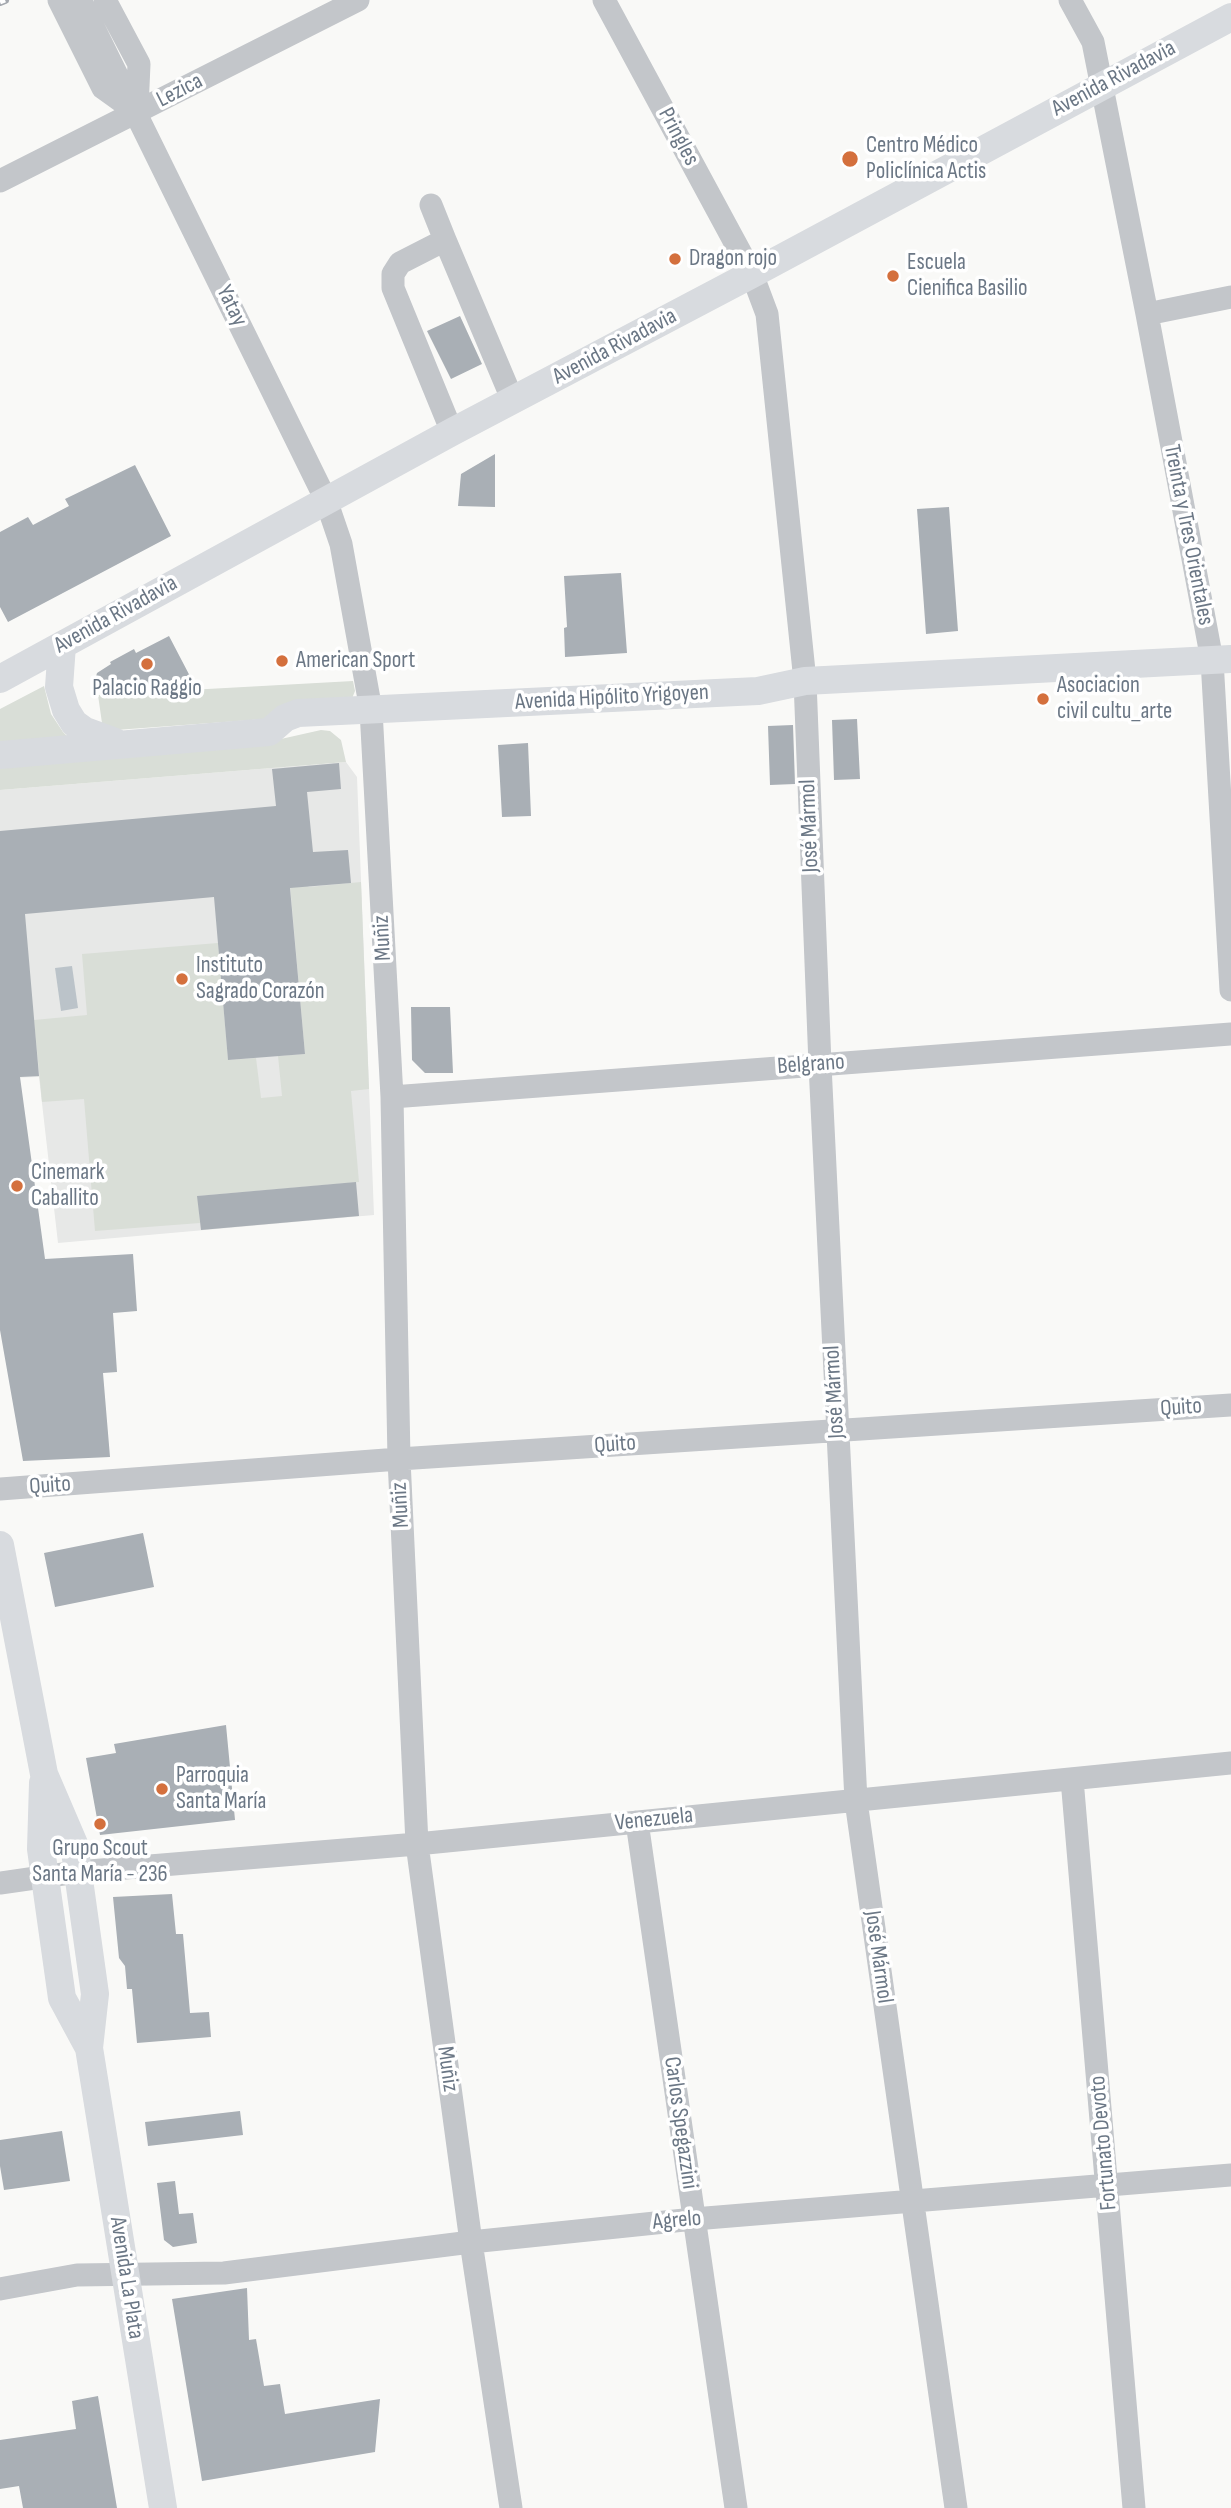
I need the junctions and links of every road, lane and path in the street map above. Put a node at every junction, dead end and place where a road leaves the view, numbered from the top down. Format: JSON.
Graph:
{"nodes":[{"id":1,"x":59,"y":0,"type":"edge"},
{"id":2,"x":80,"y":0,"type":"edge"},
{"id":3,"x":105,"y":0,"type":"edge"},
{"id":4,"x":358,"y":0,"type":"edge"},
{"id":5,"x":604,"y":0,"type":"edge"},
{"id":6,"x":1070,"y":0,"type":"edge"},
{"id":7,"x":1231,"y":17,"type":"edge"},
{"id":8,"x":1101,"y":86,"type":"junction"},
{"id":9,"x":137,"y":113,"type":"junction"},
{"id":10,"x":0,"y":181,"type":"edge"},
{"id":11,"x":431,"y":205,"type":"dead end"},
{"id":12,"x":444,"y":240,"type":"junction"},
{"id":13,"x":752,"y":274,"type":"junction"},
{"id":14,"x":1231,"y":298,"type":"edge"},
{"id":15,"x":1147,"y":314,"type":"junction"},
{"id":16,"x":513,"y":401,"type":"junction"},
{"id":17,"x":452,"y":432,"type":"junction"},
{"id":18,"x":326,"y":500,"type":"junction"},
{"id":19,"x":62,"y":645,"type":"junction"},
{"id":20,"x":1221,"y":659,"type":"edge"},
{"id":21,"x":0,"y":679,"type":"edge"},
{"id":22,"x":804,"y":681,"type":"junction"},
{"id":23,"x":371,"y":709,"type":"junction"},
{"id":24,"x":119,"y":744,"type":"junction"},
{"id":25,"x":0,"y":755,"type":"edge"},
{"id":26,"x":1231,"y":989,"type":"edge"},
{"id":27,"x":1231,"y":1034,"type":"edge"},
{"id":28,"x":820,"y":1065,"type":"junction"},
{"id":29,"x":392,"y":1097,"type":"junction"},
{"id":30,"x":1231,"y":1405,"type":"edge"},
{"id":31,"x":837,"y":1430,"type":"junction"},
{"id":32,"x":399,"y":1459,"type":"junction"},
{"id":33,"x":0,"y":1489,"type":"edge"},
{"id":34,"x":0,"y":1545,"type":"edge"},
{"id":35,"x":1231,"y":1763,"type":"edge"},
{"id":36,"x":44,"y":1774,"type":"junction"},
{"id":37,"x":1072,"y":1779,"type":"junction"},
{"id":38,"x":856,"y":1801,"type":"junction"},
{"id":39,"x":637,"y":1822,"type":"junction"},
{"id":40,"x":417,"y":1844,"type":"junction"},
{"id":41,"x":77,"y":1872,"type":"junction"},
{"id":42,"x":45,"y":1875,"type":"junction"},
{"id":43,"x":0,"y":1883,"type":"edge"},
{"id":44,"x":89,"y":2048,"type":"junction"},
{"id":45,"x":1231,"y":2175,"type":"edge"},
{"id":46,"x":1108,"y":2185,"type":"junction"},
{"id":47,"x":913,"y":2203,"type":"junction"},
{"id":48,"x":694,"y":2219,"type":"junction"},
{"id":49,"x":471,"y":2242,"type":"junction"},
{"id":50,"x":125,"y":2274,"type":"junction"},
{"id":51,"x":0,"y":2289,"type":"edge"},
{"id":52,"x":163,"y":2508,"type":"edge"},
{"id":53,"x":511,"y":2508,"type":"edge"},
{"id":54,"x":736,"y":2508,"type":"edge"},
{"id":55,"x":957,"y":2508,"type":"edge"},
{"id":56,"x":1134,"y":2508,"type":"edge"}],
"edges":[{"from":1,"to":9,"type":"street","name":"Yatay"},
{"from":2,"to":9,"type":"street","name":"Yatay"},
{"from":3,"to":9,"type":"street","name":"Yatay"},
{"from":4,"to":9,"type":"street","name":"Lezica"},
{"from":5,"to":13,"type":"street","name":"Pringles"},
{"from":6,"to":8,"type":"street","name":"Treinta y Tres Orientales"},
{"from":7,"to":8,"type":"main road","name":"Avenida Rivadavia"},
{"from":8,"to":13,"type":"main road","name":"Avenida Rivadavia"},
{"from":8,"to":15,"type":"street","name":"Treinta y Tres Orientales"},
{"from":9,"to":10,"type":"street","name":"Lezica"},
{"from":9,"to":18,"type":"street","name":"Yatay"},
{"from":11,"to":12,"type":"street"},
{"from":12,"to":16,"type":"street"},
{"from":12,"to":17,"type":"street"},
{"from":13,"to":16,"type":"main road","name":"Avenida Rivadavia"},
{"from":13,"to":22,"type":"street","name":"José Mármol"},
{"from":14,"to":15,"type":"street"},
{"from":15,"to":20,"type":"street","name":"Treinta y Tres Orientales"},
{"from":16,"to":17,"type":"main road","name":"Avenida Rivadavia"},
{"from":17,"to":18,"type":"main road","name":"Avenida Rivadavia"},
{"from":18,"to":19,"type":"main road","name":"Avenida Rivadavia"},
{"from":18,"to":23,"type":"street","name":"Muñiz"},
{"from":19,"to":21,"type":"main road","name":"Avenida Rivadavia"},
{"from":19,"to":24,"type":"main road"},
{"from":20,"to":22,"type":"main road","name":"Avenida Hipólito Yrigoyen"},
{"from":20,"to":26,"type":"street","name":"Treinta y Tres Orientales"},
{"from":22,"to":23,"type":"main road","name":"Avenida Hipólito Yrigoyen"},
{"from":22,"to":28,"type":"street","name":"José Mármol"},
{"from":23,"to":24,"type":"main road","name":"Avenida Hipólito Yrigoyen"},
{"from":23,"to":29,"type":"street","name":"Muñiz"},
{"from":24,"to":25,"type":"main road","name":"Avenida Hipólito Yrigoyen"},
{"from":27,"to":28,"type":"street","name":"Belgrano"},
{"from":28,"to":29,"type":"street","name":"Belgrano"},
{"from":28,"to":31,"type":"street","name":"José Mármol"},
{"from":29,"to":32,"type":"street","name":"Muñiz"},
{"from":30,"to":31,"type":"street","name":"Quito"},
{"from":31,"to":32,"type":"street","name":"Quito"},
{"from":31,"to":38,"type":"street","name":"José Mármol"},
{"from":32,"to":33,"type":"street","name":"Quito"},
{"from":32,"to":40,"type":"street","name":"Muñiz"},
{"from":34,"to":36,"type":"main road","name":"Avenida La Plata"},
{"from":35,"to":37,"type":"street","name":"Venezuela"},
{"from":36,"to":41,"type":"main road","name":"Avenida La Plata"},
{"from":36,"to":42,"type":"main road","name":"Avenida La Plata"},
{"from":37,"to":38,"type":"street","name":"Venezuela"},
{"from":37,"to":46,"type":"street","name":"Fortunato Devoto"},
{"from":38,"to":39,"type":"street","name":"Venezuela"},
{"from":38,"to":47,"type":"street","name":"José Mármol"},
{"from":39,"to":40,"type":"street","name":"Venezuela"},
{"from":39,"to":48,"type":"street","name":"Carlos Spegazzini"},
{"from":40,"to":41,"type":"street","name":"Venezuela"},
{"from":40,"to":49,"type":"street","name":"Muñiz"},
{"from":41,"to":42,"type":"street","name":"Venezuela"},
{"from":41,"to":44,"type":"main road","name":"Avenida La Plata"},
{"from":42,"to":43,"type":"street","name":"Venezuela"},
{"from":42,"to":44,"type":"main road","name":"Avenida La Plata"},
{"from":44,"to":50,"type":"main road","name":"Avenida La Plata"},
{"from":45,"to":46,"type":"street","name":"Agrelo"},
{"from":46,"to":47,"type":"street","name":"Agrelo"},
{"from":46,"to":56,"type":"street","name":"Fortunato Devoto"},
{"from":47,"to":48,"type":"street","name":"Agrelo"},
{"from":47,"to":55,"type":"street","name":"José Mármol"},
{"from":48,"to":49,"type":"street","name":"Agrelo"},
{"from":48,"to":54,"type":"street","name":"Carlos Spegazzini"},
{"from":49,"to":50,"type":"street","name":"Agrelo"},
{"from":49,"to":53,"type":"street","name":"Muñiz"},
{"from":50,"to":51,"type":"street","name":"Agrelo"},
{"from":50,"to":52,"type":"main road","name":"Avenida La Plata"}]}
